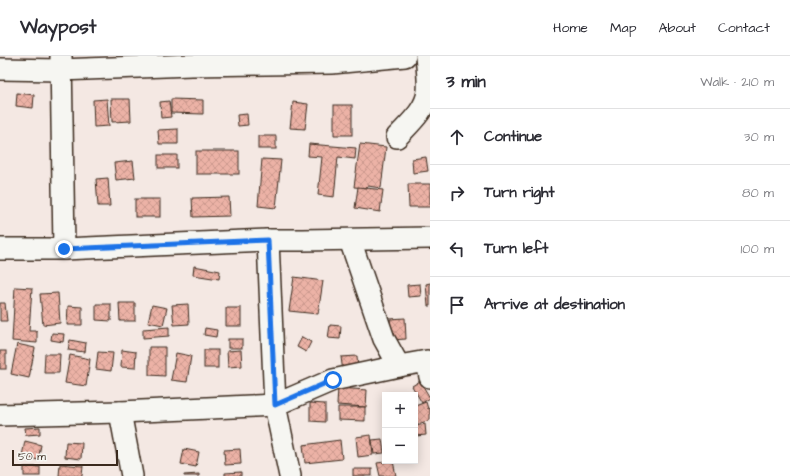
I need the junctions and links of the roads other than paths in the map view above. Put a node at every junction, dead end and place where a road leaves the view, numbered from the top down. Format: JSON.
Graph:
{"nodes":[{"id":1,"x":405,"y":56,"type":"edge"},
{"id":2,"x":426,"y":56,"type":"edge"},
{"id":3,"x":332,"y":60,"type":"edge"},
{"id":4,"x":191,"y":61,"type":"edge"},
{"id":5,"x":60,"y":63,"type":"edge"},
{"id":6,"x":0,"y":69,"type":"edge"},
{"id":7,"x":397,"y":137,"type":"dead end"},
{"id":8,"x":430,"y":238,"type":"edge"},
{"id":9,"x":268,"y":240,"type":"junction"},
{"id":10,"x":350,"y":240,"type":"junction"},
{"id":11,"x":0,"y":249,"type":"edge"},
{"id":12,"x":64,"y":249,"type":"junction"},
{"id":13,"x":399,"y":366,"type":"junction"},
{"id":14,"x":429,"y":366,"type":"edge"},
{"id":15,"x":275,"y":405,"type":"junction"},
{"id":16,"x":120,"y":412,"type":"junction"},
{"id":17,"x":0,"y":414,"type":"edge"},
{"id":18,"x":132,"y":476,"type":"edge"},
{"id":19,"x":290,"y":476,"type":"edge"}],
"edges":[{"from":1,"to":3,"type":"street"},
{"from":2,"to":7,"type":"street"},
{"from":3,"to":4,"type":"street"},
{"from":4,"to":5,"type":"street"},
{"from":5,"to":6,"type":"street"},
{"from":5,"to":12,"type":"street"},
{"from":8,"to":10,"type":"street"},
{"from":9,"to":10,"type":"street"},
{"from":9,"to":12,"type":"street"},
{"from":9,"to":15,"type":"street"},
{"from":10,"to":13,"type":"street"},
{"from":11,"to":12,"type":"street"},
{"from":13,"to":14,"type":"street"},
{"from":13,"to":15,"type":"street"},
{"from":15,"to":16,"type":"street"},
{"from":15,"to":19,"type":"street"},
{"from":16,"to":17,"type":"street"},
{"from":16,"to":18,"type":"street"}]}
